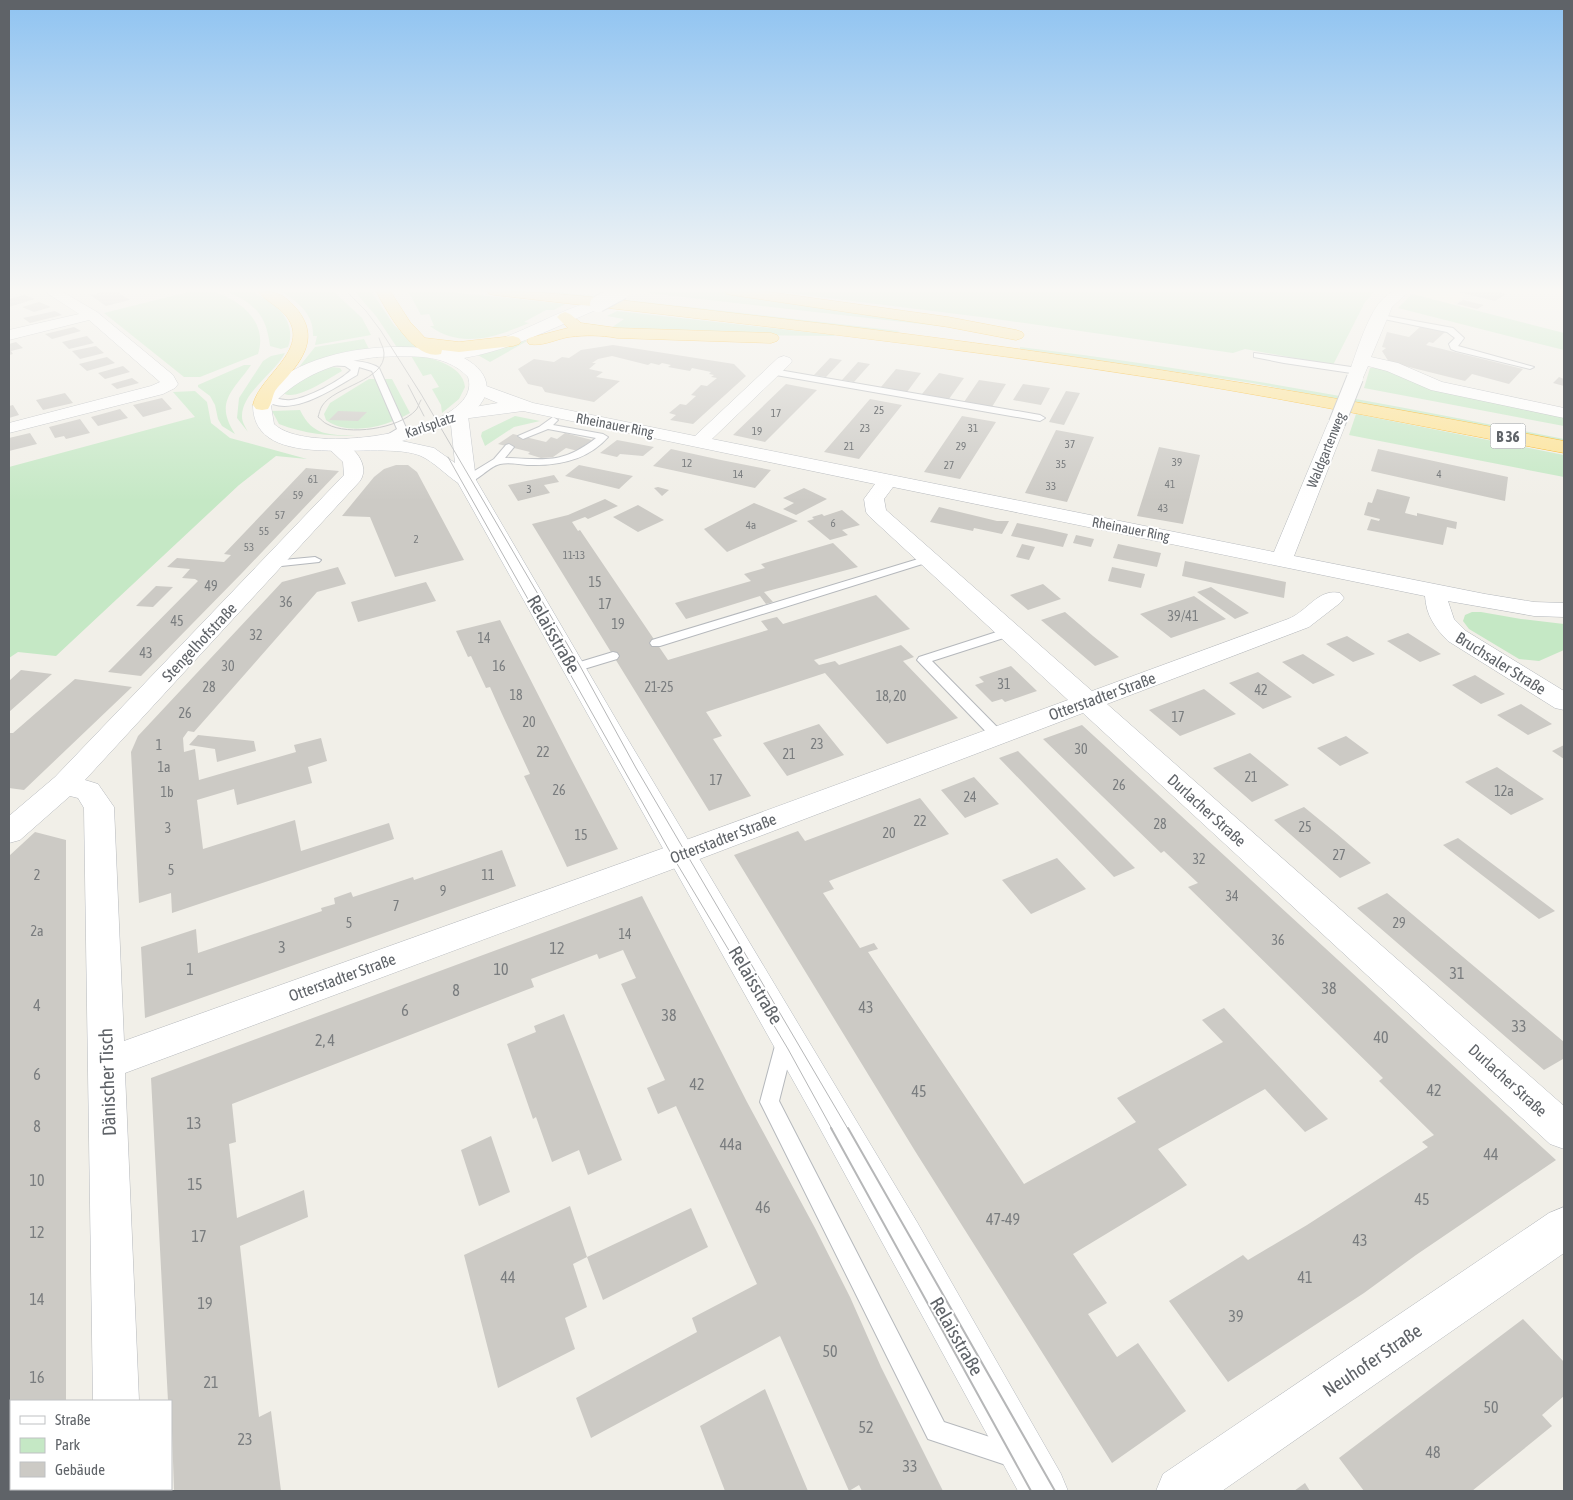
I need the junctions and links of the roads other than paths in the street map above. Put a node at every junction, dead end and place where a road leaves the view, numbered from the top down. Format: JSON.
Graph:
{"nodes":[{"id":1,"x":146,"y":361,"type":"edge"},
{"id":2,"x":290,"y":361,"type":"edge"},
{"id":3,"x":338,"y":361,"type":"edge"},
{"id":4,"x":456,"y":361,"type":"edge"},
{"id":5,"x":506,"y":361,"type":"edge"},
{"id":6,"x":1073,"y":361,"type":"edge"},
{"id":7,"x":1144,"y":361,"type":"edge"},
{"id":8,"x":1284,"y":361,"type":"edge"},
{"id":9,"x":1361,"y":361,"type":"edge"},
{"id":10,"x":1505,"y":361,"type":"edge"},
{"id":11,"x":332,"y":363,"type":"junction"},
{"id":12,"x":778,"y":366,"type":"joint"},
{"id":13,"x":1530,"y":367,"type":"dead end"},
{"id":14,"x":1358,"y":369,"type":"junction"},
{"id":15,"x":485,"y":375,"type":"junction"},
{"id":16,"x":265,"y":402,"type":"junction"},
{"id":17,"x":530,"y":408,"type":"junction"},
{"id":18,"x":1564,"y":413,"type":"edge"},
{"id":19,"x":460,"y":415,"type":"junction"},
{"id":20,"x":1040,"y":418,"type":"dead end"},
{"id":21,"x":549,"y":423,"type":"junction"},
{"id":22,"x":9,"y":428,"type":"edge"},
{"id":23,"x":592,"y":428,"type":"junction"},
{"id":24,"x":1564,"y":434,"type":"edge"},
{"id":25,"x":523,"y":436,"type":"dead end"},
{"id":26,"x":386,"y":439,"type":"junction"},
{"id":27,"x":537,"y":440,"type":"dead end"},
{"id":28,"x":699,"y":442,"type":"junction"},
{"id":29,"x":333,"y":444,"type":"junction"},
{"id":30,"x":361,"y":444,"type":"junction"},
{"id":31,"x":509,"y":447,"type":"dead end"},
{"id":32,"x":1564,"y":447,"type":"edge"},
{"id":33,"x":522,"y":450,"type":"dead end"},
{"id":34,"x":502,"y":461,"type":"junction"},
{"id":35,"x":466,"y":480,"type":"junction"},
{"id":36,"x":887,"y":480,"type":"junction"},
{"id":37,"x":928,"y":559,"type":"junction"},
{"id":38,"x":1282,"y":559,"type":"junction"},
{"id":39,"x":315,"y":560,"type":"dead end"},
{"id":40,"x":272,"y":564,"type":"junction"},
{"id":41,"x":1436,"y":590,"type":"junction"},
{"id":42,"x":1332,"y":598,"type":"dead end"},
{"id":43,"x":1564,"y":610,"type":"edge"},
{"id":44,"x":1009,"y":632,"type":"junction"},
{"id":45,"x":656,"y":643,"type":"dead end"},
{"id":46,"x":613,"y":656,"type":"dead end"},
{"id":47,"x":574,"y":668,"type":"junction"},
{"id":48,"x":1560,"y":696,"type":"edge"},
{"id":49,"x":1087,"y":702,"type":"junction"},
{"id":50,"x":997,"y":735,"type":"junction"},
{"id":51,"x":65,"y":784,"type":"junction"},
{"id":52,"x":9,"y":832,"type":"edge"},
{"id":53,"x":680,"y":854,"type":"junction"},
{"id":54,"x":787,"y":1036,"type":"junction"},
{"id":55,"x":107,"y":1063,"type":"junction"},
{"id":56,"x":1564,"y":1131,"type":"edge"},
{"id":57,"x":1564,"y":1228,"type":"edge"},
{"id":58,"x":116,"y":1400,"type":"edge"},
{"id":59,"x":1027,"y":1460,"type":"junction"},
{"id":60,"x":1044,"y":1491,"type":"edge"},
{"id":61,"x":1180,"y":1491,"type":"edge"}],
"edges":[{"from":1,"to":22,"type":"street"},
{"from":2,"to":16,"type":"highway"},
{"from":3,"to":11,"type":"street"},
{"from":4,"to":15,"type":"street"},
{"from":5,"to":15,"type":"street"},
{"from":6,"to":32,"type":"highway","number":"B 36"},
{"from":7,"to":24,"type":"highway","number":"B 36"},
{"from":8,"to":14,"type":"lane"},
{"from":9,"to":14,"type":"street","name":"Waldgartenweg"},
{"from":10,"to":13,"type":"lane"},
{"from":11,"to":16,"type":"street"},
{"from":11,"to":16,"type":"lane"},
{"from":11,"to":26,"type":"lane"},
{"from":12,"to":20,"type":"lane"},
{"from":12,"to":28,"type":"street"},
{"from":14,"to":18,"type":"street"},
{"from":14,"to":38,"type":"street","name":"Waldgartenweg","bridge":true},
{"from":15,"to":17,"type":"street","name":"Rheinauer Ring"},
{"from":15,"to":19,"type":"street","name":"Karlsplatz"},
{"from":16,"to":29,"type":"street","name":"Karlsplatz"},
{"from":17,"to":19,"type":"street","name":"Rheinauer Ring"},
{"from":17,"to":21,"type":"street","name":"Rheinauer Ring"},
{"from":19,"to":26,"type":"street","name":"Karlsplatz"},
{"from":19,"to":35,"type":"street","name":"Relaisstraße"},
{"from":21,"to":23,"type":"street","name":"Rheinauer Ring"},
{"from":21,"to":25,"type":"lane"},
{"from":21,"to":27,"type":"lane"},
{"from":23,"to":28,"type":"street","name":"Rheinauer Ring"},
{"from":23,"to":34,"type":"lane"},
{"from":26,"to":30,"type":"street","name":"Karlsplatz"},
{"from":28,"to":36,"type":"street","name":"Rheinauer Ring"},
{"from":29,"to":30,"type":"street","name":"Karlsplatz"},
{"from":29,"to":40,"type":"street","name":"Stengelhofstraße"},
{"from":30,"to":35,"type":"street","name":"Relaisstraße"},
{"from":31,"to":34,"type":"lane"},
{"from":33,"to":34,"type":"lane"},
{"from":34,"to":35,"type":"lane"},
{"from":35,"to":47,"type":"street","name":"Relaisstraße"},
{"from":36,"to":37,"type":"street","name":"Durlacher Straße"},
{"from":36,"to":38,"type":"street","name":"Rheinauer Ring"},
{"from":37,"to":44,"type":"street","name":"Durlacher Straße"},
{"from":37,"to":45,"type":"lane"},
{"from":38,"to":41,"type":"street","name":"Rheinauer Ring"},
{"from":39,"to":40,"type":"lane"},
{"from":40,"to":51,"type":"street","name":"Stengelhofstraße"},
{"from":41,"to":43,"type":"street","name":"Rheinauer Ring"},
{"from":41,"to":48,"type":"street","name":"Bruchsaler Straße"},
{"from":42,"to":49,"type":"street","name":"Otterstadter Straße"},
{"from":44,"to":49,"type":"street","name":"Durlacher Straße"},
{"from":44,"to":50,"type":"lane"},
{"from":46,"to":47,"type":"lane"},
{"from":47,"to":53,"type":"street","name":"Relaisstraße"},
{"from":49,"to":50,"type":"street","name":"Otterstadter Straße"},
{"from":49,"to":56,"type":"street","name":"Durlacher Straße"},
{"from":50,"to":53,"type":"street","name":"Otterstadter Straße"},
{"from":51,"to":52,"type":"street","name":"Stengelhofstraße"},
{"from":51,"to":55,"type":"street","name":"Dänischer Tisch"},
{"from":53,"to":54,"type":"street","name":"Relaisstraße"},
{"from":53,"to":55,"type":"street","name":"Otterstadter Straße"},
{"from":54,"to":59,"type":"street","name":"Relaisstraße"},
{"from":54,"to":59,"type":"lane"},
{"from":55,"to":58,"type":"street","name":"Dänischer Tisch"},
{"from":57,"to":61,"type":"street","name":"Neuhofer Straße"},
{"from":59,"to":60,"type":"street","name":"Relaisstraße"}]}
